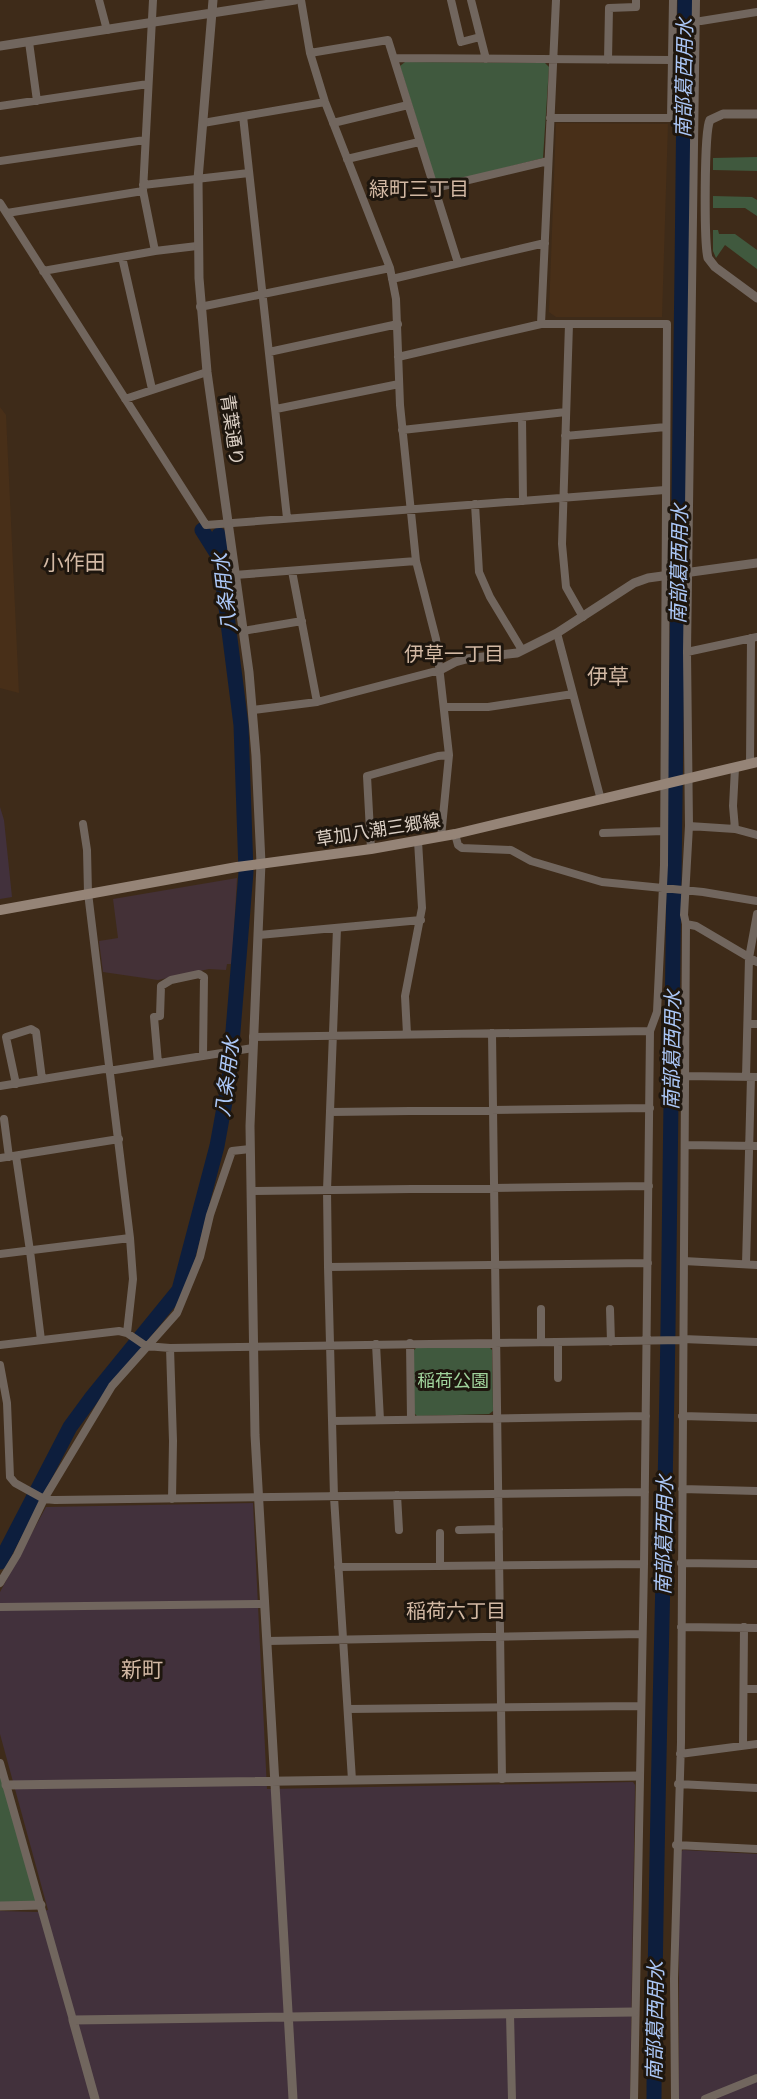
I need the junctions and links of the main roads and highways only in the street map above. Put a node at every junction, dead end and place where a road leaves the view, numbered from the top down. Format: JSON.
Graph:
{"nodes":[{"id":1,"x":754,"y":763,"type":"edge"},
{"id":2,"x":0,"y":910,"type":"edge"}],
"edges":[{"from":1,"to":2,"type":"main road","name":"草加八潮三郷線"}]}
